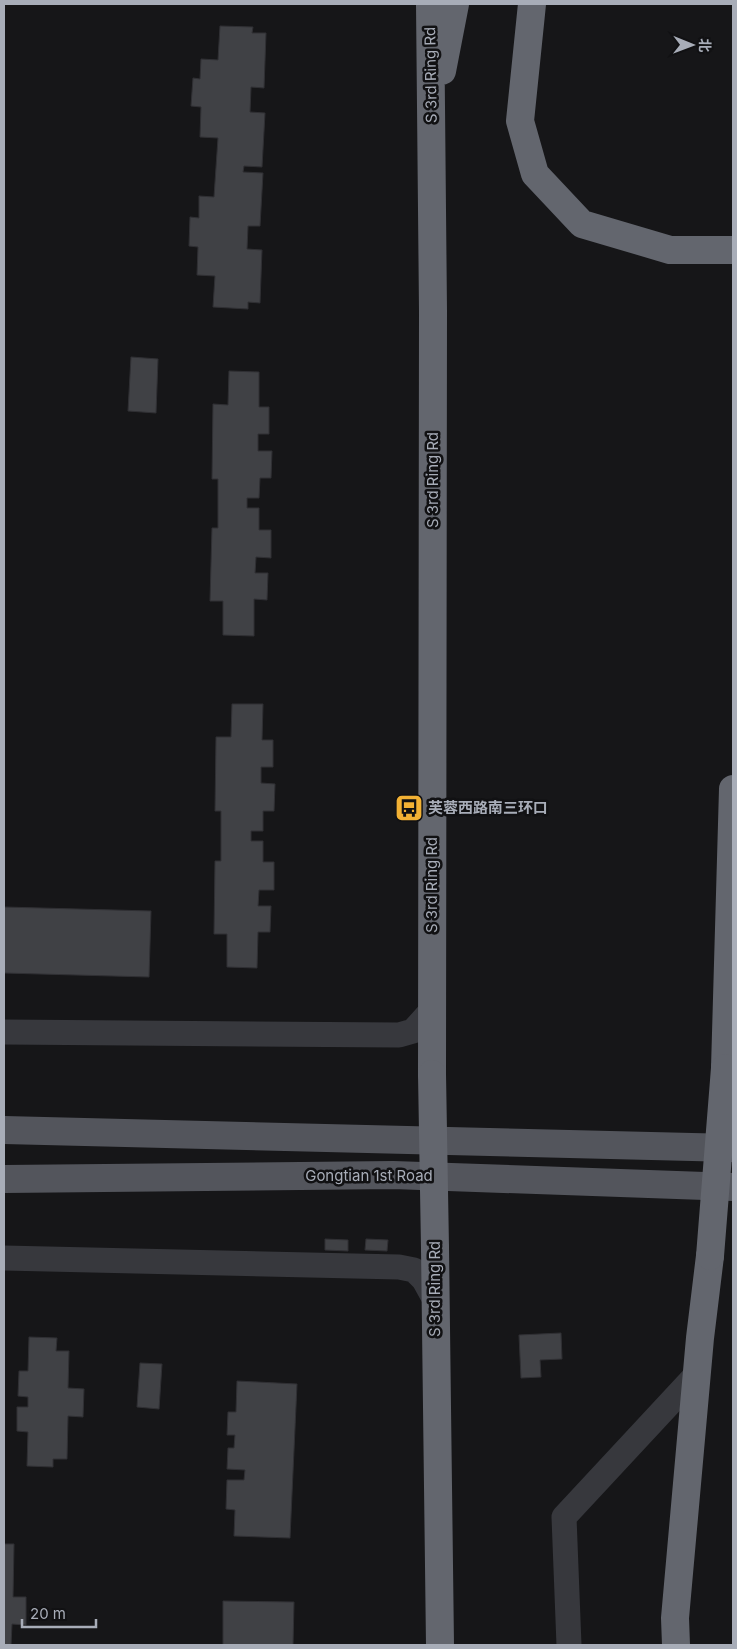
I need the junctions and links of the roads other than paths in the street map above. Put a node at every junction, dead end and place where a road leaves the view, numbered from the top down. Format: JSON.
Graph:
{"nodes":[{"id":1,"x":430,"y":4,"type":"edge"},
{"id":2,"x":455,"y":4,"type":"edge"},
{"id":3,"x":532,"y":4,"type":"edge"},
{"id":4,"x":431,"y":129,"type":"junction"},
{"id":5,"x":733,"y":250,"type":"edge"},
{"id":6,"x":733,"y":789,"type":"edge"},
{"id":7,"x":432,"y":1010,"type":"junction"},
{"id":8,"x":4,"y":1032,"type":"edge"},
{"id":9,"x":4,"y":1130,"type":"edge"},
{"id":10,"x":733,"y":1148,"type":"edge"},
{"id":11,"x":4,"y":1180,"type":"edge"},
{"id":12,"x":733,"y":1187,"type":"edge"},
{"id":13,"x":4,"y":1258,"type":"edge"},
{"id":14,"x":435,"y":1300,"type":"junction"},
{"id":15,"x":696,"y":1375,"type":"junction"},
{"id":16,"x":440,"y":1645,"type":"edge"},
{"id":17,"x":569,"y":1645,"type":"edge"},
{"id":18,"x":676,"y":1645,"type":"edge"}],
"edges":[{"from":1,"to":4,"type":"highway","name":"S 3rd Ring Rd"},
{"from":2,"to":4,"type":"highway"},
{"from":3,"to":5,"type":"highway"},
{"from":4,"to":7,"type":"highway","name":"S 3rd Ring Rd"},
{"from":6,"to":15,"type":"highway","bridge":true},
{"from":7,"to":8,"type":"street"},
{"from":7,"to":14,"type":"highway","name":"S 3rd Ring Rd","bridge":true},
{"from":9,"to":10,"type":"main road"},
{"from":11,"to":12,"type":"main road","name":"Gongtian 1st Road"},
{"from":13,"to":14,"type":"street"},
{"from":14,"to":16,"type":"highway","name":"S 3rd Ring Rd"},
{"from":15,"to":17,"type":"street"},
{"from":15,"to":18,"type":"highway"}]}
